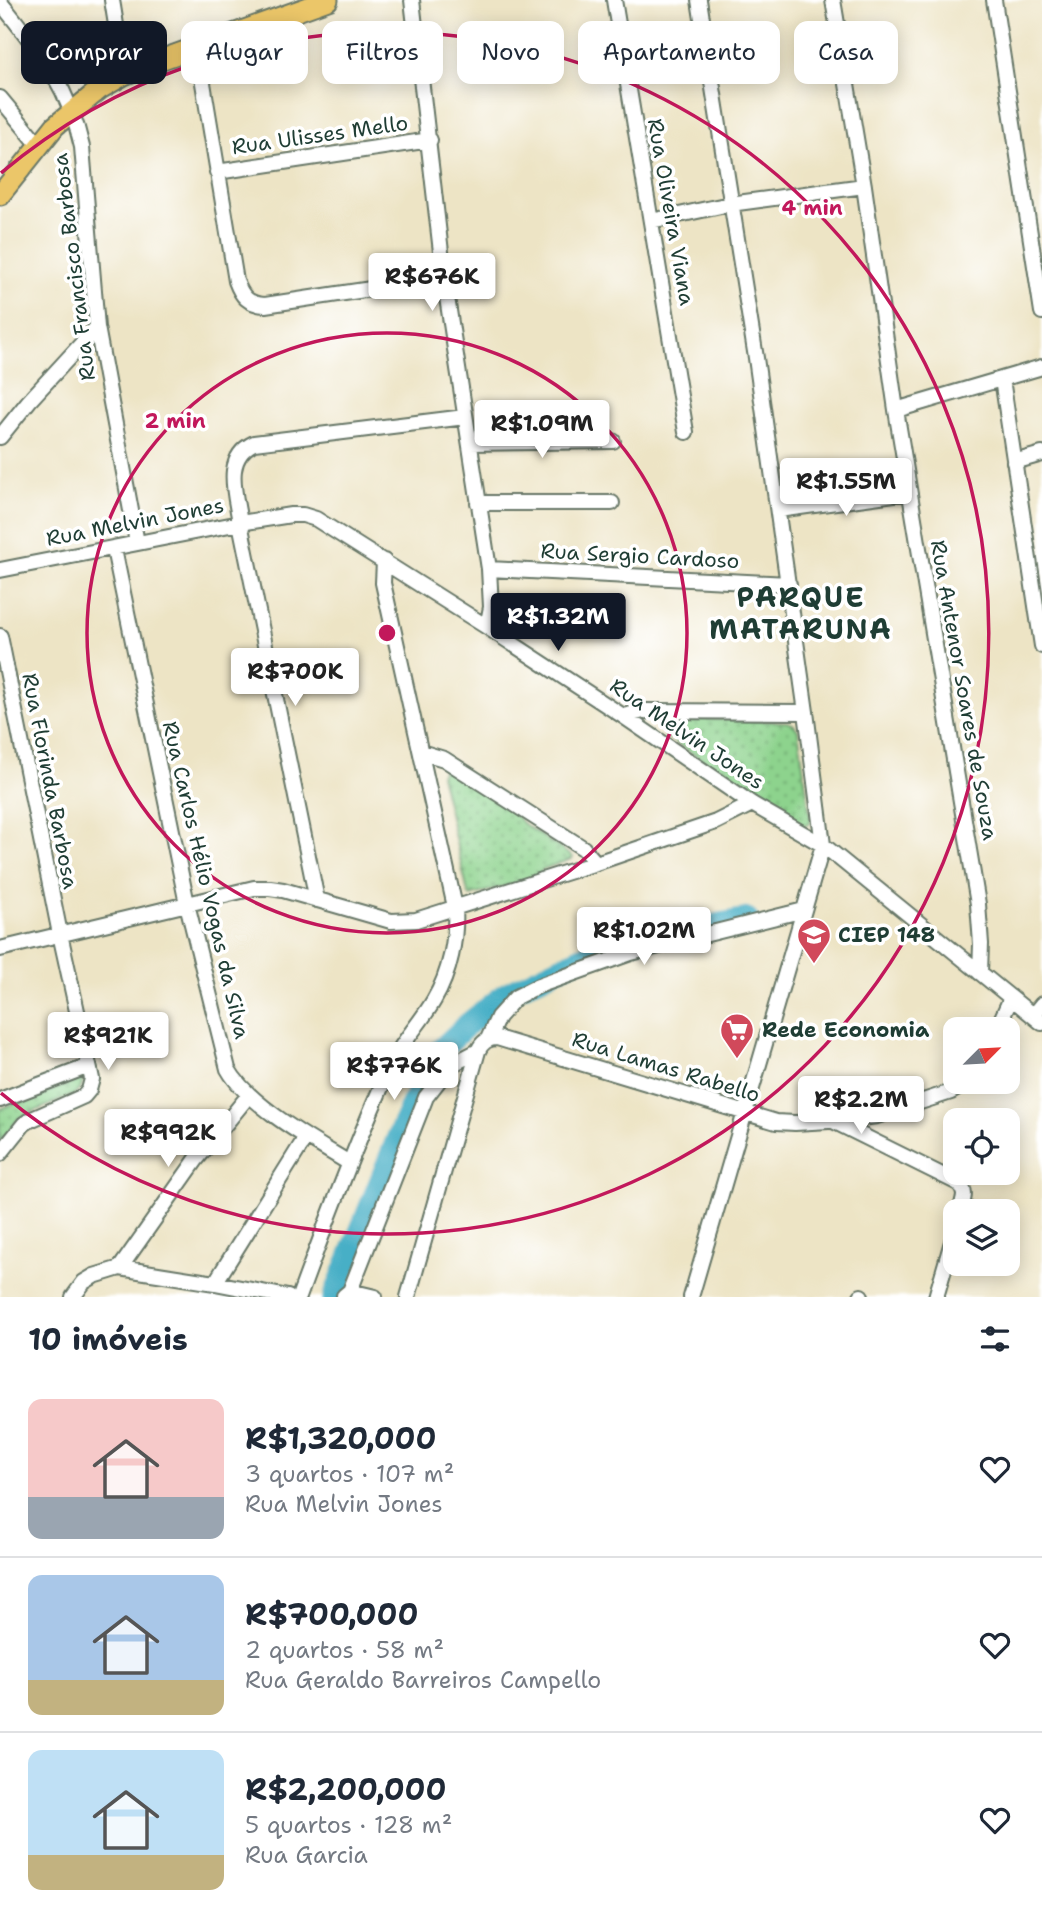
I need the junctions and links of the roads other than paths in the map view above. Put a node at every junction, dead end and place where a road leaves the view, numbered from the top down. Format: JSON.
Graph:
{"nodes":[{"id":1,"x":112,"y":0,"type":"edge"},
{"id":2,"x":328,"y":0,"type":"edge"},
{"id":3,"x":412,"y":0,"type":"edge"},
{"id":4,"x":614,"y":0,"type":"edge"},
{"id":5,"x":699,"y":0,"type":"edge"},
{"id":6,"x":833,"y":0,"type":"edge"},
{"id":7,"x":994,"y":0,"type":"edge"},
{"id":8,"x":0,"y":2,"type":"edge"},
{"id":9,"x":115,"y":21,"type":"edge"},
{"id":10,"x":269,"y":21,"type":"edge"},
{"id":11,"x":109,"y":84,"type":"edge"},
{"id":12,"x":203,"y":84,"type":"edge"},
{"id":13,"x":0,"y":98,"type":"edge"},
{"id":14,"x":72,"y":110,"type":"junction"},
{"id":15,"x":430,"y":141,"type":"junction"},
{"id":16,"x":39,"y":145,"type":"junction"},
{"id":17,"x":217,"y":172,"type":"junction"},
{"id":18,"x":864,"y":186,"type":"junction"},
{"id":19,"x":0,"y":195,"type":"edge"},
{"id":20,"x":730,"y":204,"type":"junction"},
{"id":21,"x":651,"y":221,"type":"junction"},
{"id":22,"x":444,"y":278,"type":"junction"},
{"id":23,"x":1042,"y":312,"type":"edge"},
{"id":24,"x":97,"y":327,"type":"junction"},
{"id":25,"x":1042,"y":367,"type":"edge"},
{"id":26,"x":1002,"y":379,"type":"junction"},
{"id":27,"x":896,"y":410,"type":"junction"},
{"id":28,"x":466,"y":417,"type":"junction"},
{"id":29,"x":686,"y":432,"type":"dead end"},
{"id":30,"x":0,"y":436,"type":"edge"},
{"id":31,"x":613,"y":442,"type":"dead end"},
{"id":32,"x":470,"y":443,"type":"junction"},
{"id":33,"x":1042,"y":454,"type":"edge"},
{"id":34,"x":1014,"y":462,"type":"junction"},
{"id":35,"x":909,"y":492,"type":"junction"},
{"id":36,"x":478,"y":503,"type":"junction"},
{"id":37,"x":612,"y":503,"type":"dead end"},
{"id":38,"x":778,"y":510,"type":"junction"},
{"id":39,"x":240,"y":523,"type":"junction"},
{"id":40,"x":137,"y":542,"type":"junction"},
{"id":41,"x":114,"y":549,"type":"junction"},
{"id":42,"x":384,"y":561,"type":"junction"},
{"id":43,"x":489,"y":569,"type":"junction"},
{"id":44,"x":0,"y":570,"type":"edge"},
{"id":45,"x":789,"y":584,"type":"junction"},
{"id":46,"x":486,"y":627,"type":"junction"},
{"id":47,"x":0,"y":636,"type":"edge"},
{"id":48,"x":1042,"y":646,"type":"edge"},
{"id":49,"x":806,"y":712,"type":"junction"},
{"id":50,"x":623,"y":716,"type":"junction"},
{"id":51,"x":421,"y":752,"type":"junction"},
{"id":52,"x":752,"y":804,"type":"junction"},
{"id":53,"x":822,"y":845,"type":"junction"},
{"id":54,"x":596,"y":863,"type":"junction"},
{"id":55,"x":317,"y":900,"type":"junction"},
{"id":56,"x":187,"y":904,"type":"junction"},
{"id":57,"x":455,"y":907,"type":"junction"},
{"id":58,"x":804,"y":910,"type":"junction"},
{"id":59,"x":60,"y":934,"type":"junction"},
{"id":60,"x":0,"y":949,"type":"edge"},
{"id":61,"x":980,"y":973,"type":"junction"},
{"id":62,"x":1011,"y":998,"type":"junction"},
{"id":63,"x":1039,"y":1014,"type":"edge"},
{"id":64,"x":1002,"y":1017,"type":"edge"},
{"id":65,"x":483,"y":1045,"type":"junction"},
{"id":66,"x":89,"y":1066,"type":"junction"},
{"id":67,"x":945,"y":1094,"type":"edge"},
{"id":68,"x":249,"y":1095,"type":"junction"},
{"id":69,"x":0,"y":1100,"type":"edge"},
{"id":70,"x":745,"y":1113,"type":"junction"},
{"id":71,"x":831,"y":1121,"type":"junction"},
{"id":72,"x":306,"y":1137,"type":"junction"},
{"id":73,"x":0,"y":1154,"type":"edge"},
{"id":74,"x":349,"y":1163,"type":"junction"},
{"id":75,"x":963,"y":1199,"type":"edge"},
{"id":76,"x":120,"y":1268,"type":"junction"},
{"id":77,"x":943,"y":1273,"type":"edge"},
{"id":78,"x":215,"y":1283,"type":"junction"},
{"id":79,"x":347,"y":1294,"type":"edge"},
{"id":80,"x":73,"y":1297,"type":"edge"},
{"id":81,"x":288,"y":1297,"type":"edge"},
{"id":82,"x":299,"y":1297,"type":"edge"},
{"id":83,"x":375,"y":1297,"type":"edge"},
{"id":84,"x":408,"y":1297,"type":"edge"},
{"id":85,"x":691,"y":1297,"type":"edge"},
{"id":86,"x":936,"y":1297,"type":"edge"}],
"edges":[{"from":1,"to":9,"type":"street"},
{"from":2,"to":10,"type":"main road"},
{"from":3,"to":15,"type":"street"},
{"from":4,"to":21,"type":"street","name":"Rua Oliveira Viana"},
{"from":5,"to":20,"type":"street"},
{"from":6,"to":18,"type":"street","name":"Rua Antenor Soares de Souza"},
{"from":7,"to":23,"type":"street"},
{"from":8,"to":14,"type":"street","name":"Rua Francisco Barbosa"},
{"from":11,"to":14,"type":"main road"},
{"from":12,"to":17,"type":"street"},
{"from":13,"to":16,"type":"street"},
{"from":14,"to":16,"type":"main road"},
{"from":14,"to":24,"type":"street","name":"Rua Francisco Barbosa"},
{"from":15,"to":17,"type":"street","name":"Rua Ulisses Mello"},
{"from":15,"to":22,"type":"street"},
{"from":16,"to":19,"type":"main road"},
{"from":17,"to":22,"type":"street"},
{"from":18,"to":20,"type":"street"},
{"from":18,"to":27,"type":"street","name":"Rua Antenor Soares de Souza"},
{"from":20,"to":21,"type":"street"},
{"from":20,"to":38,"type":"street"},
{"from":21,"to":29,"type":"street","name":"Rua Oliveira Viana"},
{"from":22,"to":28,"type":"street"},
{"from":24,"to":30,"type":"street"},
{"from":24,"to":40,"type":"street","name":"Rua Francisco Barbosa"},
{"from":25,"to":26,"type":"street"},
{"from":26,"to":27,"type":"street"},
{"from":26,"to":34,"type":"street"},
{"from":27,"to":35,"type":"street","name":"Rua Antenor Soares de Souza"},
{"from":28,"to":32,"type":"street"},
{"from":28,"to":39,"type":"street"},
{"from":31,"to":32,"type":"street"},
{"from":32,"to":36,"type":"street"},
{"from":33,"to":34,"type":"street"},
{"from":34,"to":48,"type":"street"},
{"from":35,"to":38,"type":"street"},
{"from":35,"to":61,"type":"street","name":"Rua Antenor Soares de Souza"},
{"from":36,"to":37,"type":"street"},
{"from":36,"to":43,"type":"street"},
{"from":38,"to":45,"type":"street"},
{"from":39,"to":40,"type":"street","name":"Rua Melvin Jones"},
{"from":39,"to":42,"type":"street","name":"Rua Melvin Jones"},
{"from":39,"to":55,"type":"street"},
{"from":40,"to":41,"type":"street","name":"Rua Melvin Jones"},
{"from":41,"to":44,"type":"street","name":"Rua Melvin Jones"},
{"from":41,"to":56,"type":"street","name":"Rua Carlos Hélio Vogas da Silva"},
{"from":42,"to":46,"type":"street","name":"Rua Melvin Jones"},
{"from":42,"to":51,"type":"street"},
{"from":43,"to":45,"type":"street","name":"Rua Sergio Cardoso"},
{"from":43,"to":46,"type":"street"},
{"from":45,"to":49,"type":"street"},
{"from":46,"to":50,"type":"street","name":"Rua Melvin Jones"},
{"from":47,"to":59,"type":"street","name":"Rua Florinda Barbosa"},
{"from":49,"to":50,"type":"street"},
{"from":49,"to":53,"type":"street"},
{"from":50,"to":52,"type":"street","name":"Rua Melvin Jones"},
{"from":51,"to":54,"type":"street"},
{"from":51,"to":57,"type":"street"},
{"from":52,"to":53,"type":"street","name":"Rua Melvin Jones"},
{"from":52,"to":54,"type":"street"},
{"from":53,"to":58,"type":"street"},
{"from":53,"to":61,"type":"street","name":"Rua Melvin Jones"},
{"from":54,"to":57,"type":"street"},
{"from":55,"to":56,"type":"street"},
{"from":55,"to":57,"type":"street"},
{"from":56,"to":59,"type":"street"},
{"from":56,"to":68,"type":"street","name":"Rua Carlos Hélio Vogas da Silva"},
{"from":57,"to":74,"type":"street"},
{"from":58,"to":65,"type":"street"},
{"from":58,"to":70,"type":"street"},
{"from":59,"to":60,"type":"street"},
{"from":59,"to":66,"type":"street","name":"Rua Florinda Barbosa"},
{"from":61,"to":62,"type":"street","name":"Rua Melvin Jones"},
{"from":62,"to":63,"type":"street","name":"Rua Melvin Jones"},
{"from":62,"to":64,"type":"street"},
{"from":65,"to":70,"type":"street","name":"Rua Lamas Rabello"},
{"from":65,"to":79,"type":"street"},
{"from":65,"to":84,"type":"street"},
{"from":66,"to":69,"type":"street"},
{"from":66,"to":73,"type":"street"},
{"from":67,"to":71,"type":"street","name":"Rua Lamas Rabello"},
{"from":68,"to":72,"type":"street","name":"Rua Carlos Hélio Vogas da Silva"},
{"from":68,"to":76,"type":"street"},
{"from":70,"to":71,"type":"street","name":"Rua Lamas Rabello"},
{"from":70,"to":85,"type":"street"},
{"from":71,"to":75,"type":"street"},
{"from":72,"to":74,"type":"street","name":"Rua Carlos Hélio Vogas da Silva"},
{"from":72,"to":78,"type":"street"},
{"from":74,"to":82,"type":"street"},
{"from":76,"to":78,"type":"street"},
{"from":76,"to":80,"type":"street"},
{"from":77,"to":86,"type":"street"},
{"from":78,"to":81,"type":"street"},
{"from":79,"to":83,"type":"street"}]}
